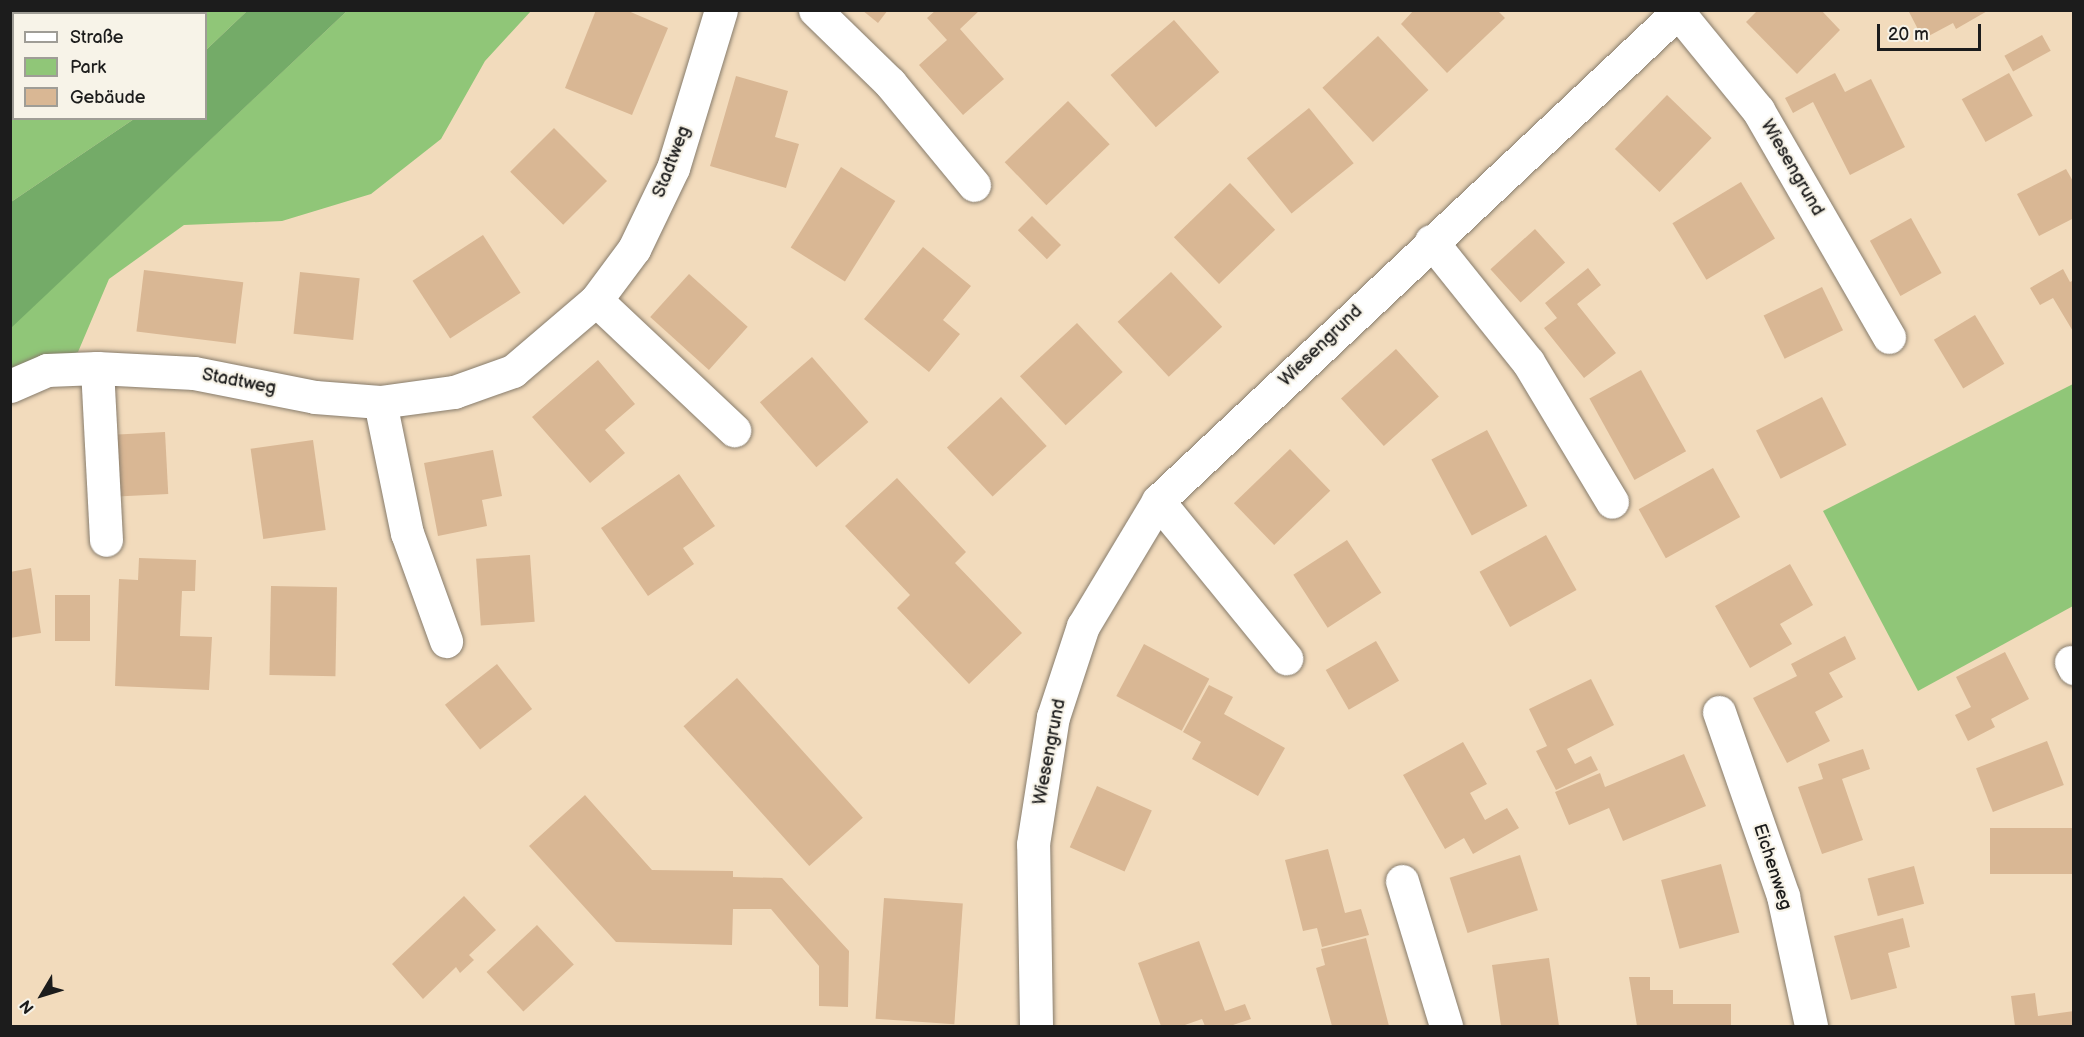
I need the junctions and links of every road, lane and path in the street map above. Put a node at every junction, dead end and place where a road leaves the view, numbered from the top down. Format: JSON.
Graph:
{"nodes":[{"id":1,"x":721,"y":10,"type":"edge"},
{"id":2,"x":815,"y":10,"type":"edge"},
{"id":3,"x":1679,"y":11,"type":"edge"},
{"id":4,"x":974,"y":185,"type":"dead end"},
{"id":5,"x":1431,"y":241,"type":"junction"},
{"id":6,"x":596,"y":300,"type":"junction"},
{"id":7,"x":1889,"y":337,"type":"dead end"},
{"id":8,"x":97,"y":368,"type":"junction"},
{"id":9,"x":10,"y":386,"type":"edge"},
{"id":10,"x":380,"y":402,"type":"junction"},
{"id":11,"x":734,"y":430,"type":"dead end"},
{"id":12,"x":1158,"y":501,"type":"junction"},
{"id":13,"x":1612,"y":502,"type":"dead end"},
{"id":14,"x":106,"y":540,"type":"dead end"},
{"id":15,"x":446,"y":641,"type":"dead end"},
{"id":16,"x":1286,"y":658,"type":"dead end"},
{"id":17,"x":1719,"y":712,"type":"dead end"},
{"id":18,"x":1402,"y":881,"type":"dead end"},
{"id":19,"x":1036,"y":1026,"type":"edge"},
{"id":20,"x":1446,"y":1026,"type":"edge"},
{"id":21,"x":1811,"y":1026,"type":"edge"}],
"edges":[{"from":1,"to":6,"type":"street","name":"Stadtweg"},
{"from":2,"to":4,"type":"street"},
{"from":3,"to":5,"type":"street","name":"Wiesengrund"},
{"from":3,"to":7,"type":"street","name":"Wiesengrund"},
{"from":5,"to":12,"type":"street","name":"Wiesengrund"},
{"from":5,"to":13,"type":"street"},
{"from":6,"to":10,"type":"street","name":"Stadtweg"},
{"from":6,"to":11,"type":"street"},
{"from":8,"to":9,"type":"street","name":"Stadtweg"},
{"from":8,"to":10,"type":"street","name":"Stadtweg"},
{"from":8,"to":14,"type":"street"},
{"from":10,"to":15,"type":"street"},
{"from":12,"to":16,"type":"street"},
{"from":12,"to":19,"type":"street","name":"Wiesengrund"},
{"from":17,"to":21,"type":"street","name":"Eichenweg"},
{"from":18,"to":20,"type":"street"}]}
